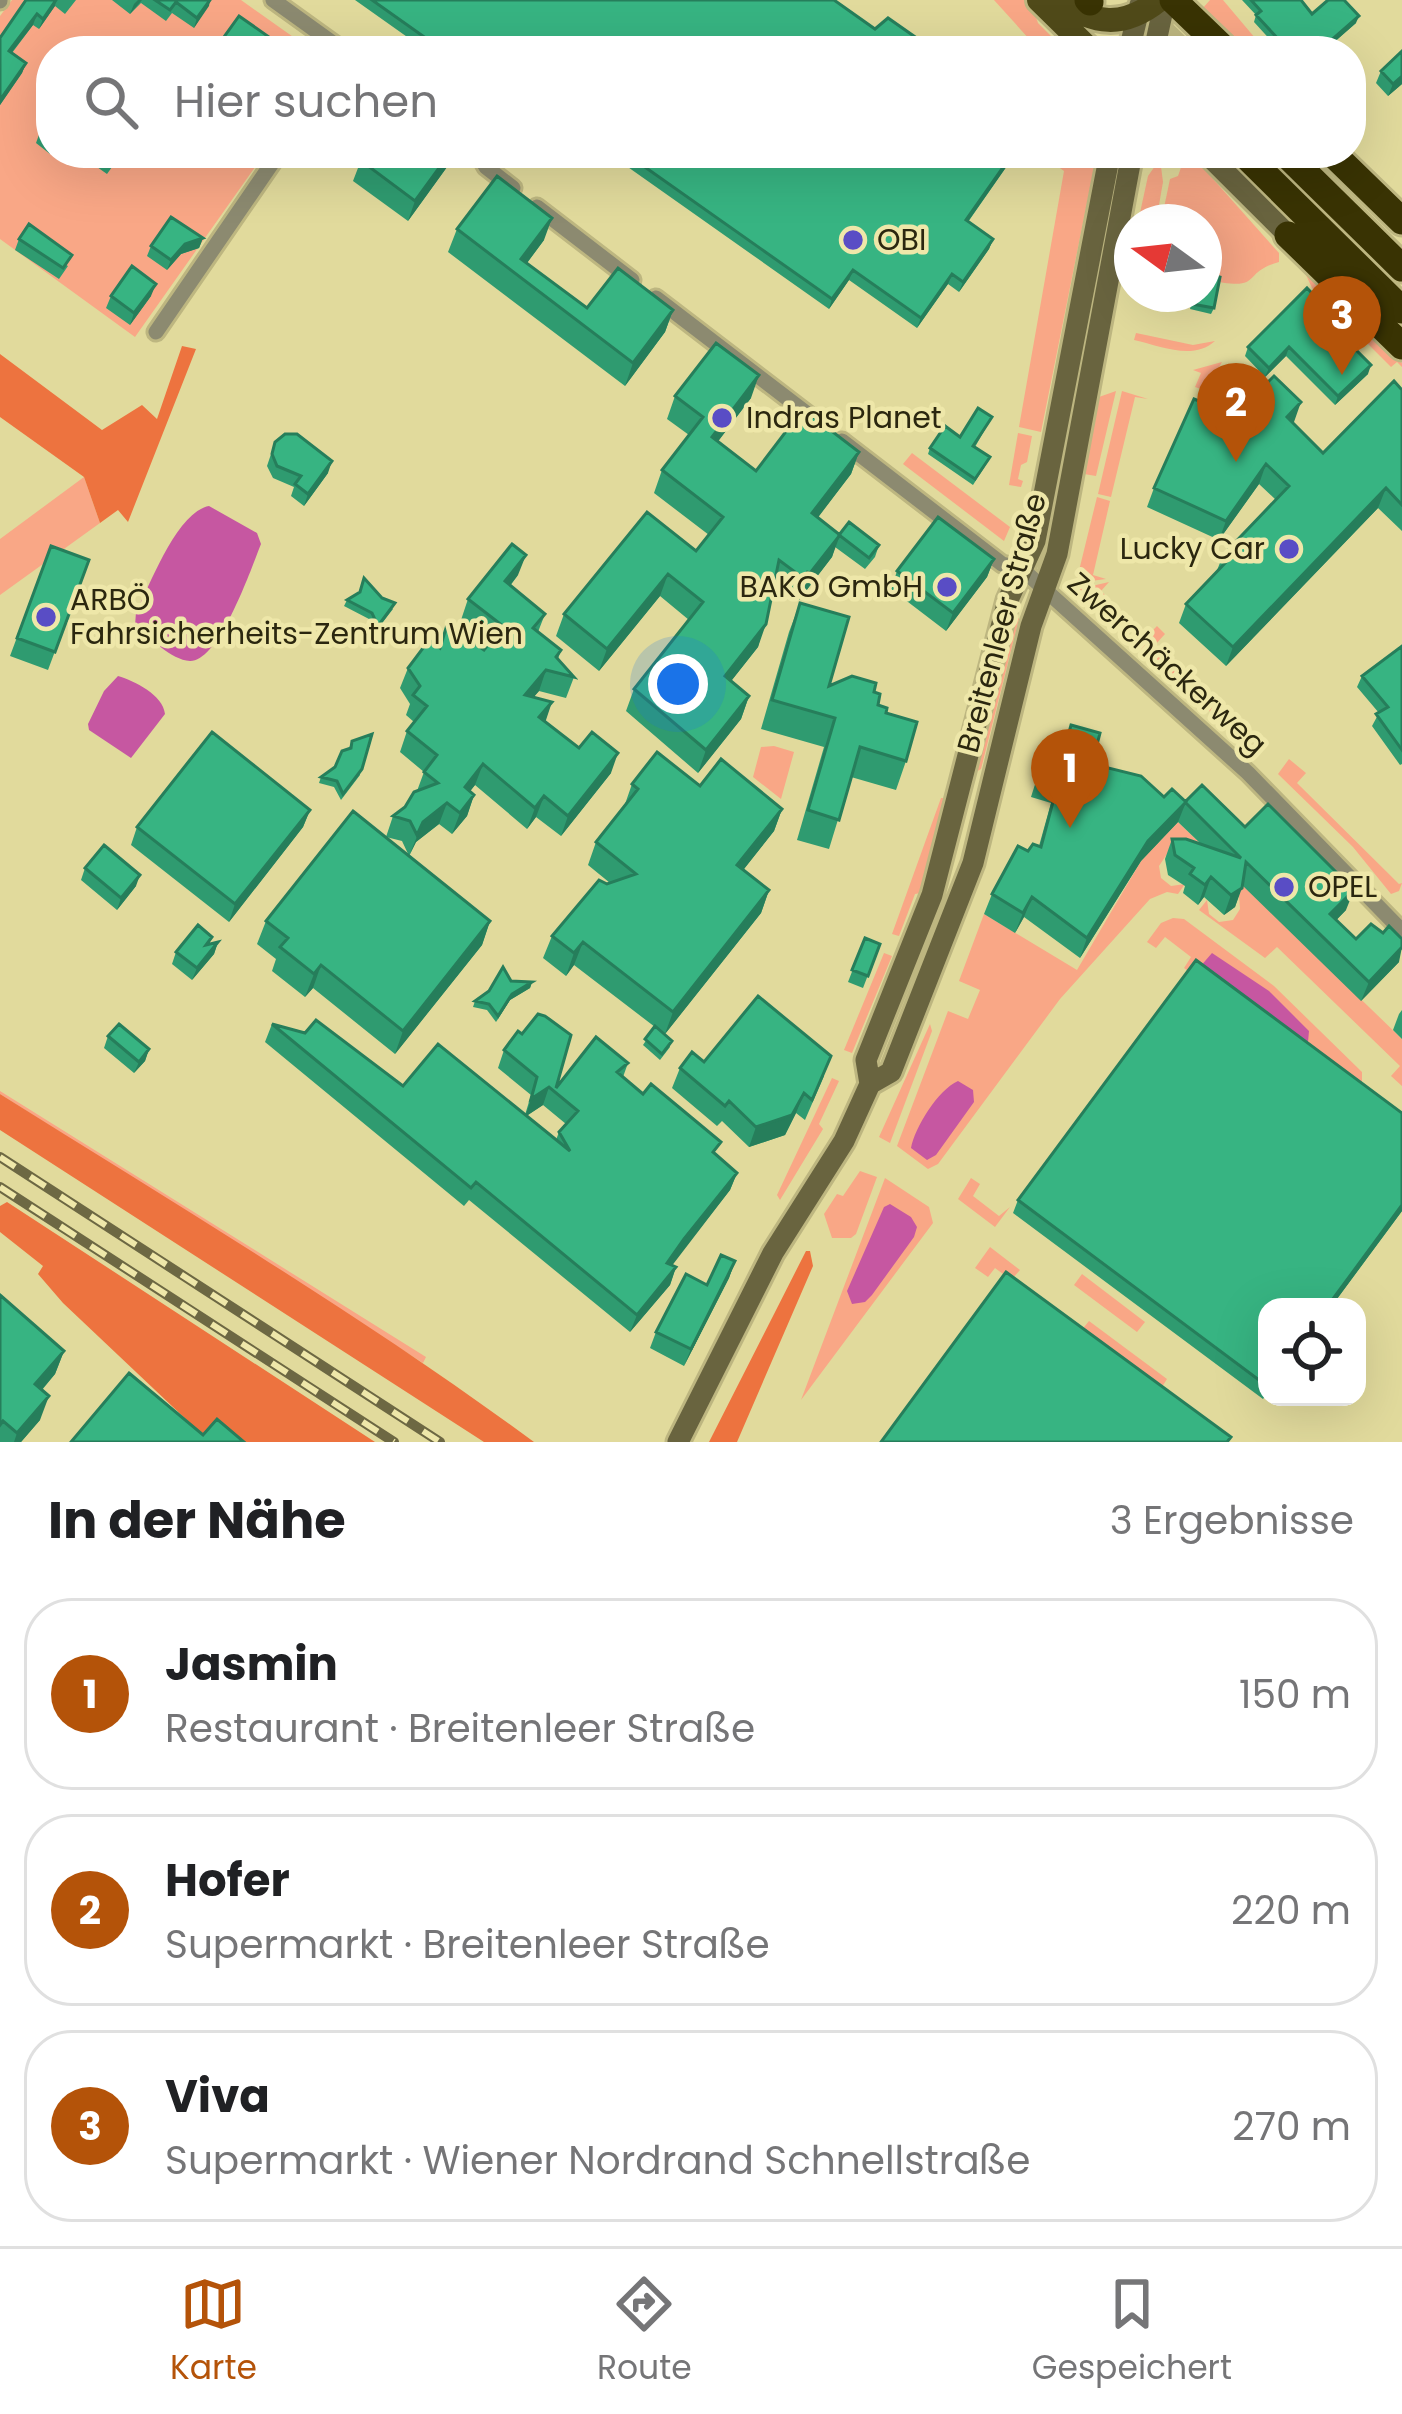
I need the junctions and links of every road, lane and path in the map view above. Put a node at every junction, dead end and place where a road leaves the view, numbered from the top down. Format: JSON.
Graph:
{"nodes":[{"id":1,"x":273,"y":0,"type":"edge"},
{"id":2,"x":1039,"y":0,"type":"edge"},
{"id":3,"x":1058,"y":0,"type":"edge"},
{"id":4,"x":1155,"y":3,"type":"edge"},
{"id":5,"x":323,"y":36,"type":"edge"},
{"id":6,"x":1075,"y":36,"type":"edge"},
{"id":7,"x":1138,"y":36,"type":"edge"},
{"id":8,"x":1154,"y":36,"type":"edge"},
{"id":9,"x":1204,"y":36,"type":"edge"},
{"id":10,"x":269,"y":168,"type":"edge"},
{"id":11,"x":487,"y":168,"type":"edge"},
{"id":12,"x":1106,"y":168,"type":"edge"},
{"id":13,"x":1129,"y":168,"type":"edge"},
{"id":14,"x":1221,"y":168,"type":"edge"},
{"id":15,"x":1258,"y":168,"type":"edge"},
{"id":16,"x":1300,"y":168,"type":"edge"},
{"id":17,"x":1347,"y":168,"type":"edge"},
{"id":18,"x":1402,"y":221,"type":"edge"},
{"id":19,"x":1288,"y":235,"type":"joint"},
{"id":20,"x":1402,"y":268,"type":"edge"},
{"id":21,"x":1402,"y":310,"type":"edge"},
{"id":22,"x":156,"y":332,"type":"dead end"},
{"id":23,"x":1402,"y":346,"type":"edge"},
{"id":24,"x":1022,"y":569,"type":"junction"},
{"id":25,"x":1045,"y":590,"type":"junction"},
{"id":26,"x":1402,"y":931,"type":"edge"},
{"id":27,"x":870,"y":1084,"type":"junction"},
{"id":28,"x":678,"y":1442,"type":"edge"}],
"edges":[{"from":1,"to":5,"type":"street"},
{"from":2,"to":6,"type":"main road"},
{"from":3,"to":4,"type":"main road"},
{"from":4,"to":7,"type":"main road"},
{"from":4,"to":8,"type":"main road"},
{"from":4,"to":9,"type":"highway"},
{"from":10,"to":22,"type":"street"},
{"from":11,"to":24,"type":"street","name":"Zwerchäckerweg"},
{"from":12,"to":24,"type":"main road","name":"Breitenleer Straße"},
{"from":13,"to":25,"type":"main road","name":"Breitenleer Straße"},
{"from":14,"to":19,"type":"main road"},
{"from":15,"to":21,"type":"highway"},
{"from":16,"to":20,"type":"highway"},
{"from":17,"to":18,"type":"highway"},
{"from":19,"to":23,"type":"highway"},
{"from":24,"to":25,"type":"street","name":"Zwerchäckerweg"},
{"from":24,"to":27,"type":"main road","name":"Breitenleer Straße"},
{"from":25,"to":26,"type":"street","name":"Zwerchäckerweg"},
{"from":25,"to":27,"type":"main road","name":"Breitenleer Straße"},
{"from":27,"to":28,"type":"main road","name":"Breitenleer Straße"}]}
